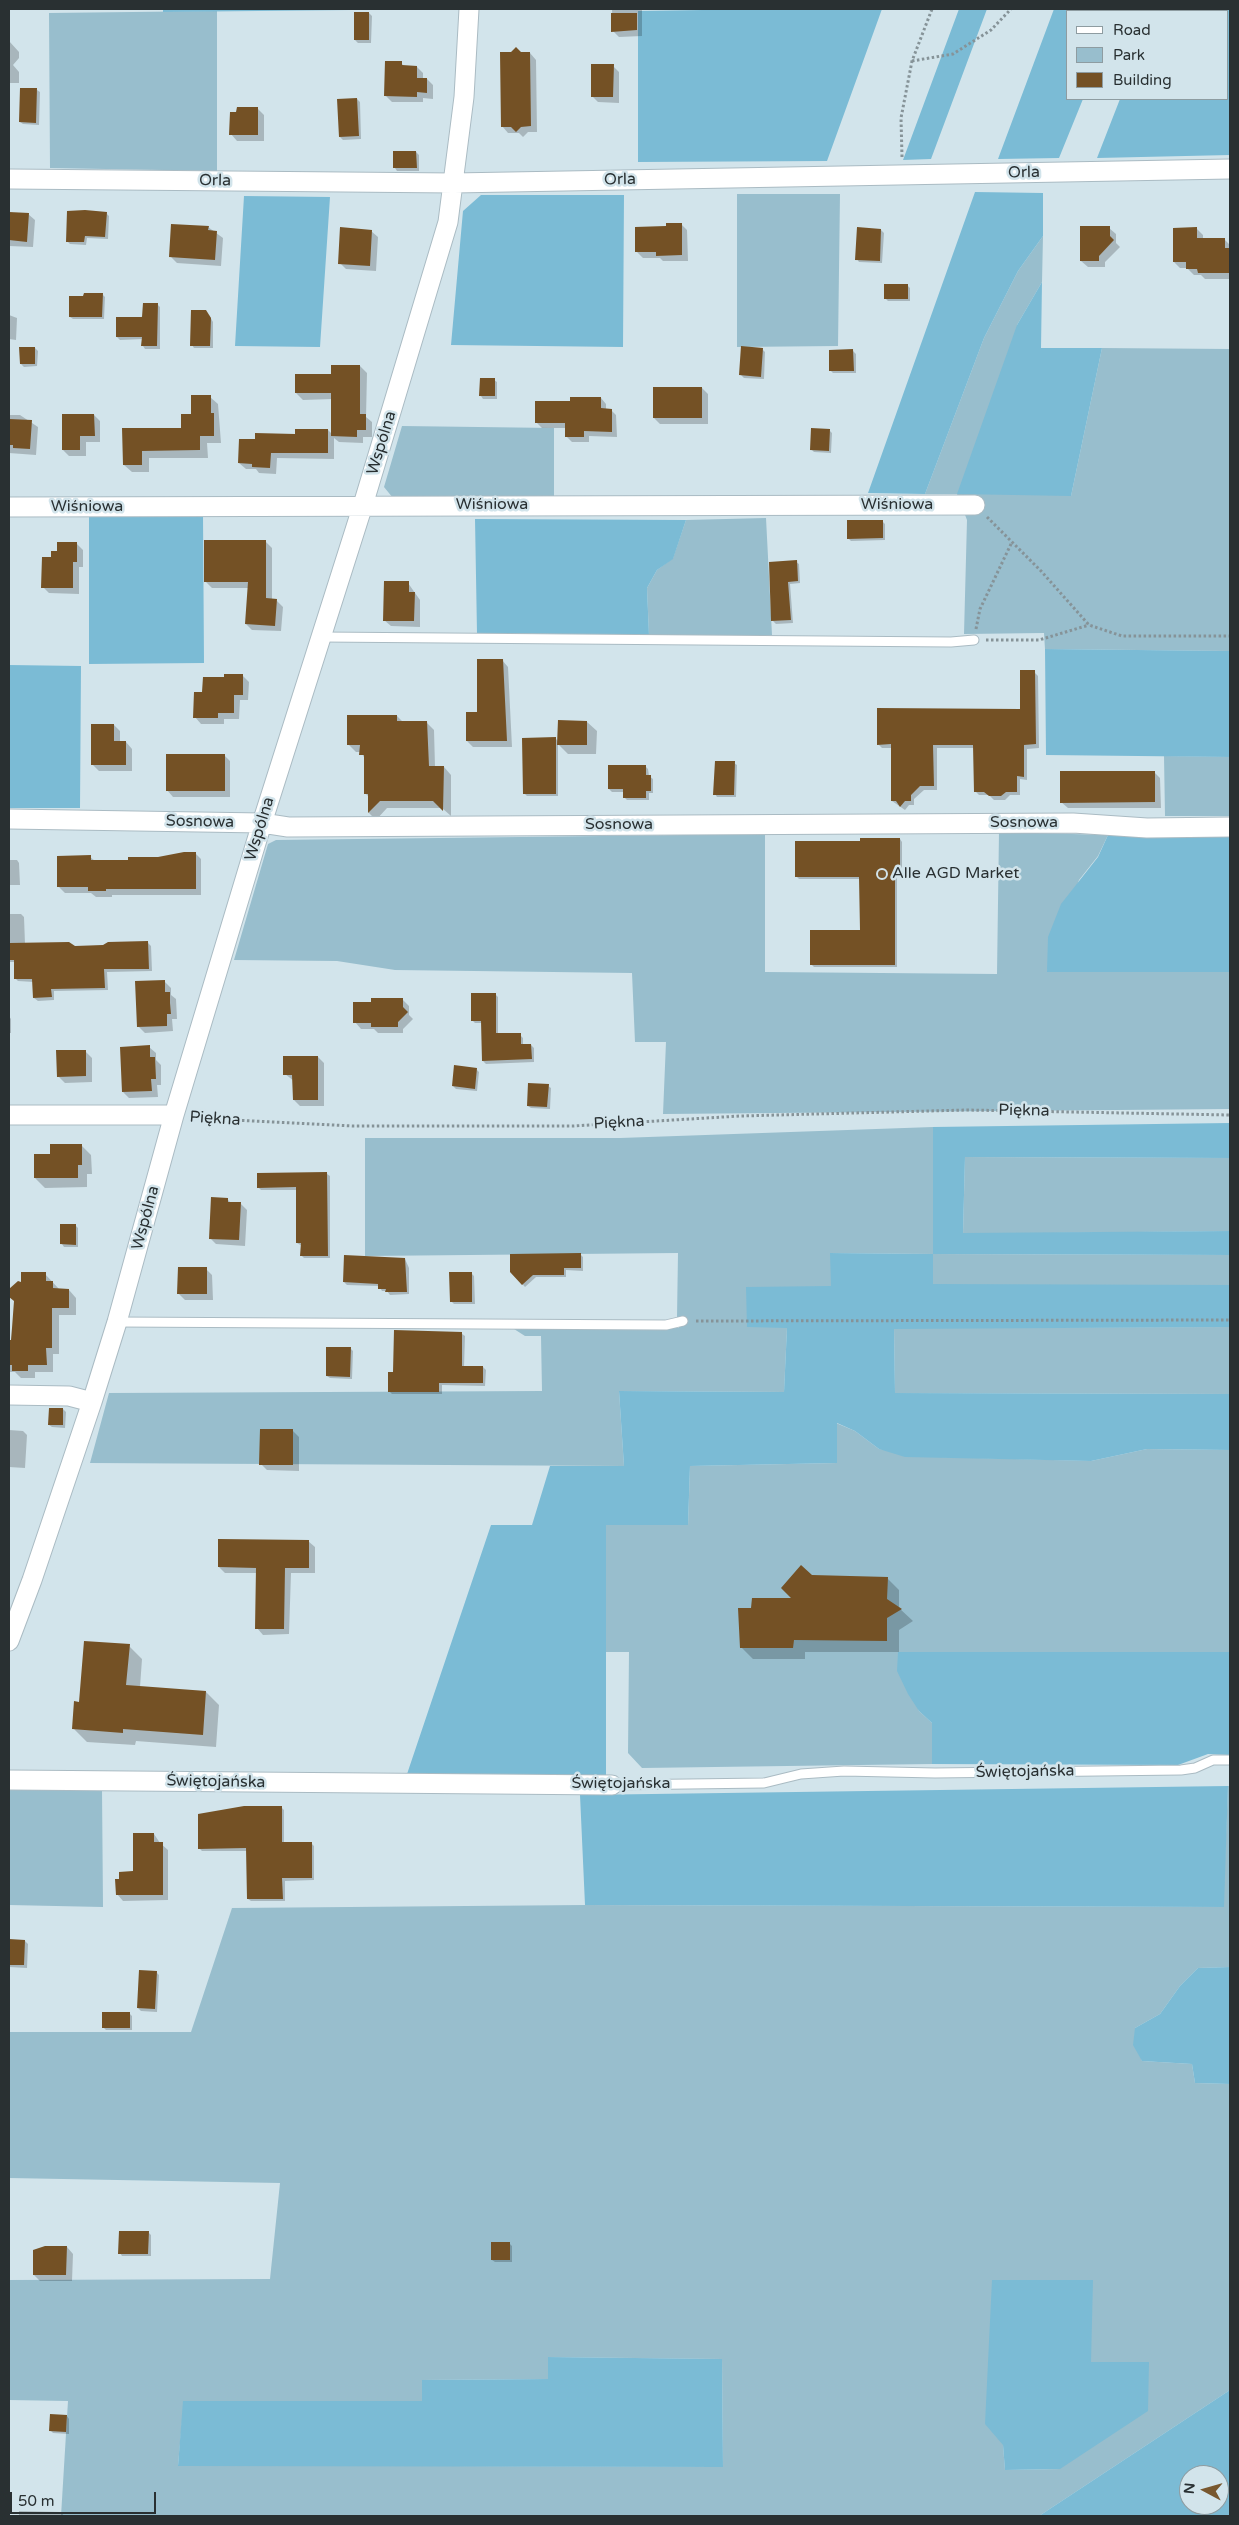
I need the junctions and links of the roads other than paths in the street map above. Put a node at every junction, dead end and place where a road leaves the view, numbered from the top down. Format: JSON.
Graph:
{"nodes":[{"id":1,"x":469,"y":9,"type":"edge"},
{"id":2,"x":1230,"y":169,"type":"edge"},
{"id":3,"x":9,"y":178,"type":"edge"},
{"id":4,"x":454,"y":184,"type":"junction"},
{"id":5,"x":975,"y":504,"type":"road end"},
{"id":6,"x":363,"y":505,"type":"junction"},
{"id":7,"x":9,"y":507,"type":"edge"},
{"id":8,"x":321,"y":638,"type":"junction"},
{"id":9,"x":974,"y":640,"type":"road end"},
{"id":10,"x":9,"y":818,"type":"edge"},
{"id":11,"x":262,"y":823,"type":"junction"},
{"id":12,"x":1230,"y":827,"type":"edge"},
{"id":13,"x":9,"y":1115,"type":"edge"},
{"id":14,"x":174,"y":1115,"type":"junction"},
{"id":15,"x":117,"y":1322,"type":"junction"},
{"id":16,"x":683,"y":1322,"type":"road end"},
{"id":17,"x":9,"y":1395,"type":"edge"},
{"id":18,"x":92,"y":1402,"type":"junction"},
{"id":19,"x":9,"y":1641,"type":"edge"},
{"id":20,"x":1230,"y":1760,"type":"edge"},
{"id":21,"x":9,"y":1780,"type":"edge"},
{"id":22,"x":612,"y":1785,"type":"joint"}],
"edges":[{"from":1,"to":4,"type":"street","name":"Wspólna"},
{"from":2,"to":4,"type":"street","name":"Orla"},
{"from":3,"to":4,"type":"street","name":"Orla"},
{"from":4,"to":6,"type":"street","name":"Wspólna"},
{"from":5,"to":6,"type":"street","name":"Wiśniowa"},
{"from":6,"to":7,"type":"street","name":"Wiśniowa"},
{"from":6,"to":8,"type":"street","name":"Wspólna"},
{"from":8,"to":9,"type":"lane"},
{"from":8,"to":11,"type":"street","name":"Wspólna"},
{"from":10,"to":11,"type":"street","name":"Sosnowa"},
{"from":11,"to":12,"type":"street","name":"Sosnowa"},
{"from":11,"to":14,"type":"street","name":"Wspólna"},
{"from":13,"to":14,"type":"street","name":"Piękna"},
{"from":14,"to":15,"type":"street","name":"Wspólna"},
{"from":15,"to":16,"type":"lane"},
{"from":15,"to":18,"type":"street","name":"Wspólna"},
{"from":17,"to":18,"type":"street"},
{"from":18,"to":19,"type":"street","name":"Wspólna"},
{"from":20,"to":22,"type":"lane","name":"Świętojańska"},
{"from":21,"to":22,"type":"street","name":"Świętojańska"}]}
